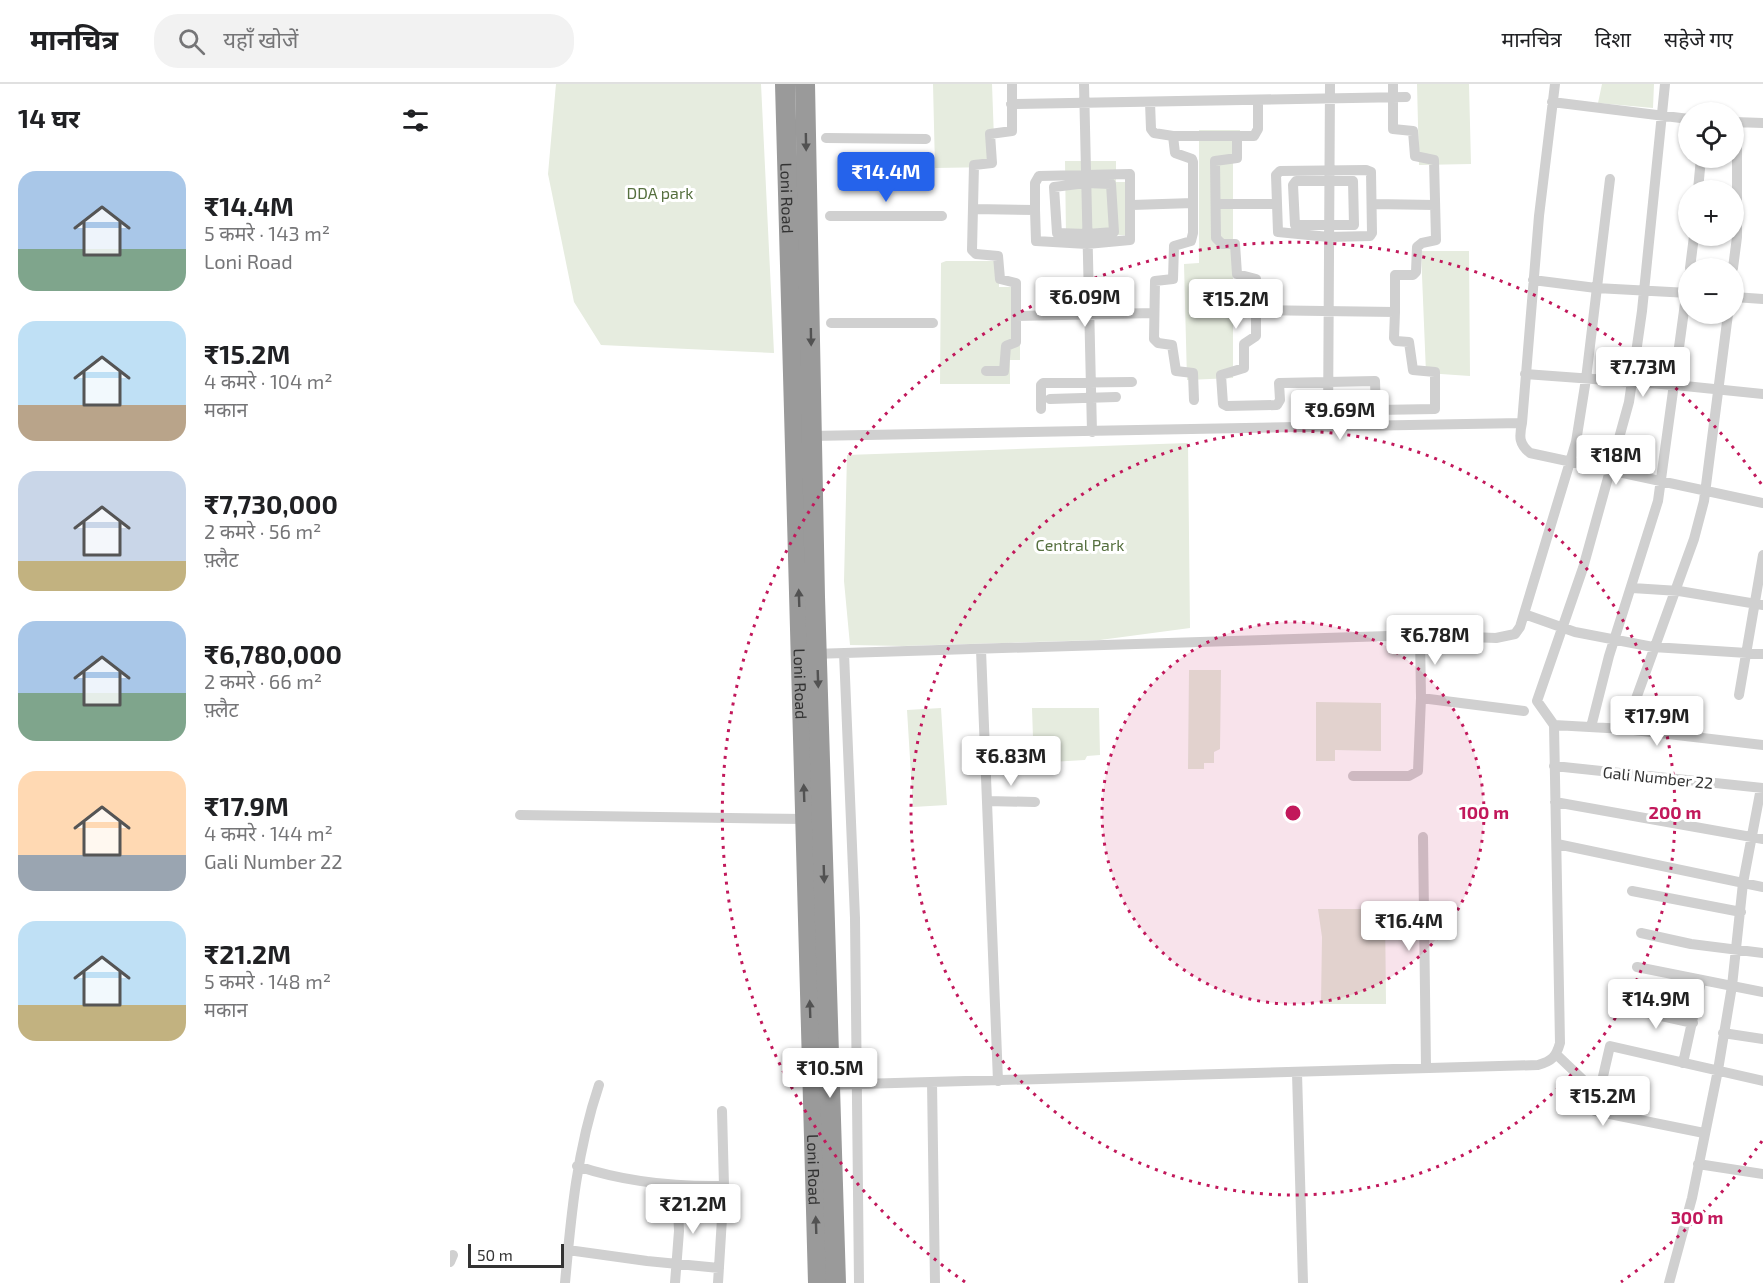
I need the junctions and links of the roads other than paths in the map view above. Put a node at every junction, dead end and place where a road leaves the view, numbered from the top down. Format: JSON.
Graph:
{"nodes":[{"id":1,"x":785,"y":84,"type":"edge"},
{"id":2,"x":804,"y":84,"type":"edge"},
{"id":3,"x":1012,"y":84,"type":"edge"},
{"id":4,"x":1084,"y":84,"type":"edge"},
{"id":5,"x":1330,"y":84,"type":"edge"},
{"id":6,"x":1393,"y":84,"type":"edge"},
{"id":7,"x":1555,"y":84,"type":"edge"},
{"id":8,"x":1665,"y":84,"type":"edge"},
{"id":9,"x":1393,"y":98,"type":"junction"},
{"id":10,"x":1406,"y":98,"type":"dead end"},
{"id":11,"x":1329,"y":99,"type":"junction"},
{"id":12,"x":1258,"y":100,"type":"junction"},
{"id":13,"x":1150,"y":102,"type":"junction"},
{"id":14,"x":1552,"y":102,"type":"junction"},
{"id":15,"x":1084,"y":103,"type":"junction"},
{"id":16,"x":1011,"y":104,"type":"junction"},
{"id":17,"x":1662,"y":118,"type":"junction"},
{"id":18,"x":1678,"y":119,"type":"edge"},
{"id":19,"x":1744,"y":122,"type":"edge"},
{"id":20,"x":1763,"y":123,"type":"edge"},
{"id":21,"x":1173,"y":136,"type":"junction"},
{"id":22,"x":1237,"y":136,"type":"junction"},
{"id":23,"x":826,"y":138,"type":"dead end"},
{"id":24,"x":926,"y":139,"type":"dead end"},
{"id":25,"x":1736,"y":168,"type":"edge"},
{"id":26,"x":1329,"y":176,"type":"junction"},
{"id":27,"x":1086,"y":179,"type":"junction"},
{"id":28,"x":1610,"y":179,"type":"dead end"},
{"id":29,"x":1193,"y":203,"type":"junction"},
{"id":30,"x":1216,"y":204,"type":"junction"},
{"id":31,"x":1276,"y":204,"type":"junction"},
{"id":32,"x":1373,"y":204,"type":"junction"},
{"id":33,"x":1132,"y":205,"type":"junction"},
{"id":34,"x":1435,"y":205,"type":"junction"},
{"id":35,"x":973,"y":210,"type":"junction"},
{"id":36,"x":1035,"y":210,"type":"junction"},
{"id":37,"x":830,"y":216,"type":"dead end"},
{"id":38,"x":942,"y":216,"type":"dead end"},
{"id":39,"x":1329,"y":231,"type":"junction"},
{"id":40,"x":1087,"y":239,"type":"junction"},
{"id":41,"x":1734,"y":258,"type":"edge"},
{"id":42,"x":1533,"y":280,"type":"junction"},
{"id":43,"x":1596,"y":288,"type":"junction"},
{"id":44,"x":1644,"y":291,"type":"junction"},
{"id":45,"x":1678,"y":292,"type":"edge"},
{"id":46,"x":1744,"y":298,"type":"edge"},
{"id":47,"x":1763,"y":299,"type":"edge"},
{"id":48,"x":1256,"y":310,"type":"junction"},
{"id":49,"x":1328,"y":311,"type":"junction"},
{"id":50,"x":1395,"y":312,"type":"junction"},
{"id":51,"x":1154,"y":313,"type":"junction"},
{"id":52,"x":1088,"y":314,"type":"junction"},
{"id":53,"x":1016,"y":316,"type":"junction"},
{"id":54,"x":831,"y":323,"type":"dead end"},
{"id":55,"x":933,"y":323,"type":"dead end"},
{"id":56,"x":1684,"y":324,"type":"edge"},
{"id":57,"x":1727,"y":324,"type":"edge"},
{"id":58,"x":986,"y":371,"type":"dead end"},
{"id":59,"x":1525,"y":374,"type":"junction"},
{"id":60,"x":1586,"y":379,"type":"junction"},
{"id":61,"x":1132,"y":382,"type":"dead end"},
{"id":62,"x":1328,"y":382,"type":"junction"},
{"id":63,"x":1090,"y":383,"type":"junction"},
{"id":64,"x":1632,"y":383,"type":"junction"},
{"id":65,"x":1675,"y":385,"type":"junction"},
{"id":66,"x":1719,"y":390,"type":"junction"},
{"id":67,"x":1763,"y":394,"type":"edge"},
{"id":68,"x":1116,"y":397,"type":"dead end"},
{"id":69,"x":1091,"y":398,"type":"junction"},
{"id":70,"x":1050,"y":399,"type":"dead end"},
{"id":71,"x":1194,"y":400,"type":"dead end"},
{"id":72,"x":1041,"y":409,"type":"dead end"},
{"id":73,"x":1522,"y":423,"type":"junction"},
{"id":74,"x":1328,"y":427,"type":"junction"},
{"id":75,"x":1092,"y":432,"type":"junction"},
{"id":76,"x":804,"y":436,"type":"junction"},
{"id":77,"x":1570,"y":462,"type":"junction"},
{"id":78,"x":1610,"y":471,"type":"junction"},
{"id":79,"x":1660,"y":481,"type":"junction"},
{"id":80,"x":1706,"y":490,"type":"junction"},
{"id":81,"x":1763,"y":503,"type":"edge"},
{"id":82,"x":1763,"y":555,"type":"edge"},
{"id":83,"x":1632,"y":588,"type":"junction"},
{"id":84,"x":1674,"y":591,"type":"junction"},
{"id":85,"x":1758,"y":605,"type":"edge"},
{"id":86,"x":1524,"y":614,"type":"junction"},
{"id":87,"x":1564,"y":626,"type":"junction"},
{"id":88,"x":1420,"y":635,"type":"junction"},
{"id":89,"x":1615,"y":640,"type":"junction"},
{"id":90,"x":1653,"y":647,"type":"junction"},
{"id":91,"x":981,"y":650,"type":"junction"},
{"id":92,"x":1746,"y":652,"type":"junction"},
{"id":93,"x":844,"y":653,"type":"junction"},
{"id":94,"x":809,"y":654,"type":"junction"},
{"id":95,"x":1763,"y":654,"type":"edge"},
{"id":96,"x":1739,"y":695,"type":"dead end"},
{"id":97,"x":1421,"y":698,"type":"junction"},
{"id":98,"x":1524,"y":711,"type":"dead end"},
{"id":99,"x":1554,"y":725,"type":"junction"},
{"id":100,"x":1591,"y":727,"type":"junction"},
{"id":101,"x":1625,"y":729,"type":"junction"},
{"id":102,"x":1763,"y":745,"type":"edge"},
{"id":103,"x":1554,"y":766,"type":"junction"},
{"id":104,"x":1353,"y":776,"type":"dead end"},
{"id":105,"x":1762,"y":788,"type":"edge"},
{"id":106,"x":987,"y":801,"type":"junction"},
{"id":107,"x":1035,"y":802,"type":"dead end"},
{"id":108,"x":1555,"y":802,"type":"junction"},
{"id":109,"x":520,"y":815,"type":"dead end"},
{"id":110,"x":805,"y":819,"type":"junction"},
{"id":111,"x":1423,"y":837,"type":"dead end"},
{"id":112,"x":1757,"y":838,"type":"edge"},
{"id":113,"x":1557,"y":844,"type":"junction"},
{"id":114,"x":1743,"y":883,"type":"junction"},
{"id":115,"x":1763,"y":887,"type":"edge"},
{"id":116,"x":1632,"y":891,"type":"dead end"},
{"id":117,"x":1741,"y":912,"type":"junction"},
{"id":118,"x":1641,"y":933,"type":"dead end"},
{"id":119,"x":1735,"y":950,"type":"junction"},
{"id":120,"x":1763,"y":953,"type":"edge"},
{"id":121,"x":1637,"y":967,"type":"dead end"},
{"id":122,"x":1701,"y":981,"type":"junction"},
{"id":123,"x":1732,"y":986,"type":"junction"},
{"id":124,"x":1763,"y":992,"type":"edge"},
{"id":125,"x":1625,"y":1008,"type":"dead end"},
{"id":126,"x":1693,"y":1023,"type":"junction"},
{"id":127,"x":1723,"y":1033,"type":"junction"},
{"id":128,"x":1763,"y":1039,"type":"edge"},
{"id":129,"x":1557,"y":1055,"type":"junction"},
{"id":130,"x":1683,"y":1063,"type":"junction"},
{"id":131,"x":1426,"y":1068,"type":"junction"},
{"id":132,"x":1718,"y":1070,"type":"junction"},
{"id":133,"x":1297,"y":1073,"type":"junction"},
{"id":134,"x":998,"y":1081,"type":"junction"},
{"id":135,"x":1763,"y":1081,"type":"edge"},
{"id":136,"x":932,"y":1082,"type":"junction"},
{"id":137,"x":856,"y":1084,"type":"junction"},
{"id":138,"x":599,"y":1085,"type":"dead end"},
{"id":139,"x":821,"y":1085,"type":"junction"},
{"id":140,"x":1599,"y":1095,"type":"junction"},
{"id":141,"x":722,"y":1111,"type":"dead end"},
{"id":142,"x":1704,"y":1133,"type":"junction"},
{"id":143,"x":1698,"y":1164,"type":"junction"},
{"id":144,"x":577,"y":1166,"type":"junction"},
{"id":145,"x":1763,"y":1174,"type":"edge"},
{"id":146,"x":724,"y":1186,"type":"junction"},
{"id":147,"x":677,"y":1187,"type":"junction"},
{"id":148,"x":568,"y":1250,"type":"junction"},
{"id":149,"x":676,"y":1265,"type":"junction"},
{"id":150,"x":719,"y":1268,"type":"junction"},
{"id":151,"x":565,"y":1283,"type":"edge"},
{"id":152,"x":675,"y":1283,"type":"edge"},
{"id":153,"x":718,"y":1283,"type":"edge"},
{"id":154,"x":818,"y":1283,"type":"edge"},
{"id":155,"x":836,"y":1283,"type":"edge"},
{"id":156,"x":860,"y":1283,"type":"edge"},
{"id":157,"x":935,"y":1283,"type":"edge"},
{"id":158,"x":1303,"y":1283,"type":"edge"},
{"id":159,"x":1669,"y":1283,"type":"edge"}],
"edges":[{"from":1,"to":76,"type":"highway","name":"Loni Road"},
{"from":2,"to":76,"type":"highway","name":"Loni Road","one_way":true},
{"from":3,"to":16,"type":"street"},
{"from":4,"to":15,"type":"street"},
{"from":5,"to":11,"type":"street"},
{"from":6,"to":9,"type":"street"},
{"from":7,"to":14,"type":"street"},
{"from":8,"to":17,"type":"street"},
{"from":9,"to":10,"type":"street"},
{"from":9,"to":11,"type":"street"},
{"from":9,"to":34,"type":"street"},
{"from":11,"to":12,"type":"street"},
{"from":11,"to":26,"type":"street"},
{"from":12,"to":13,"type":"street"},
{"from":12,"to":22,"type":"street"},
{"from":13,"to":15,"type":"street"},
{"from":13,"to":21,"type":"street"},
{"from":14,"to":17,"type":"street"},
{"from":14,"to":42,"type":"street"},
{"from":15,"to":16,"type":"street"},
{"from":15,"to":27,"type":"street"},
{"from":16,"to":35,"type":"street"},
{"from":17,"to":18,"type":"street"},
{"from":17,"to":44,"type":"street"},
{"from":19,"to":20,"type":"street"},
{"from":21,"to":22,"type":"street"},
{"from":21,"to":29,"type":"street"},
{"from":22,"to":30,"type":"street"},
{"from":23,"to":24,"type":"street"},
{"from":25,"to":41,"type":"street"},
{"from":26,"to":31,"type":"street"},
{"from":26,"to":32,"type":"street"},
{"from":26,"to":39,"type":"street"},
{"from":26,"to":39,"type":"street"},
{"from":26,"to":39,"type":"street"},
{"from":27,"to":33,"type":"street"},
{"from":27,"to":36,"type":"street"},
{"from":27,"to":40,"type":"street"},
{"from":27,"to":40,"type":"street"},
{"from":27,"to":40,"type":"street"},
{"from":28,"to":43,"type":"street"},
{"from":29,"to":33,"type":"street"},
{"from":29,"to":51,"type":"street"},
{"from":30,"to":31,"type":"street"},
{"from":30,"to":48,"type":"street"},
{"from":31,"to":39,"type":"street"},
{"from":32,"to":34,"type":"street"},
{"from":32,"to":39,"type":"street"},
{"from":33,"to":40,"type":"street"},
{"from":34,"to":50,"type":"street"},
{"from":35,"to":36,"type":"street"},
{"from":35,"to":53,"type":"street"},
{"from":36,"to":40,"type":"street"},
{"from":37,"to":38,"type":"street"},
{"from":39,"to":49,"type":"street"},
{"from":40,"to":52,"type":"street"},
{"from":42,"to":43,"type":"street"},
{"from":42,"to":59,"type":"street"},
{"from":43,"to":44,"type":"street"},
{"from":43,"to":60,"type":"street"},
{"from":44,"to":45,"type":"street"},
{"from":44,"to":64,"type":"street"},
{"from":46,"to":47,"type":"street"},
{"from":48,"to":49,"type":"street"},
{"from":48,"to":62,"type":"street"},
{"from":49,"to":50,"type":"street"},
{"from":49,"to":62,"type":"street"},
{"from":50,"to":62,"type":"street"},
{"from":51,"to":52,"type":"street"},
{"from":51,"to":71,"type":"street"},
{"from":52,"to":53,"type":"street"},
{"from":52,"to":63,"type":"street"},
{"from":53,"to":58,"type":"street"},
{"from":54,"to":55,"type":"street"},
{"from":56,"to":65,"type":"street"},
{"from":57,"to":66,"type":"street"},
{"from":59,"to":60,"type":"street"},
{"from":59,"to":73,"type":"street"},
{"from":60,"to":64,"type":"street"},
{"from":60,"to":77,"type":"street"},
{"from":61,"to":63,"type":"street"},
{"from":62,"to":74,"type":"street"},
{"from":63,"to":69,"type":"street"},
{"from":63,"to":72,"type":"street"},
{"from":64,"to":65,"type":"street"},
{"from":64,"to":78,"type":"street"},
{"from":65,"to":66,"type":"street"},
{"from":65,"to":79,"type":"street"},
{"from":66,"to":67,"type":"street"},
{"from":66,"to":80,"type":"street"},
{"from":68,"to":69,"type":"street"},
{"from":69,"to":70,"type":"street"},
{"from":69,"to":75,"type":"street"},
{"from":73,"to":74,"type":"street"},
{"from":73,"to":77,"type":"street"},
{"from":74,"to":75,"type":"street"},
{"from":75,"to":76,"type":"street"},
{"from":76,"to":94,"type":"highway","name":"Loni Road"},
{"from":77,"to":78,"type":"street"},
{"from":77,"to":86,"type":"street"},
{"from":78,"to":79,"type":"street"},
{"from":78,"to":87,"type":"street"},
{"from":79,"to":80,"type":"street"},
{"from":79,"to":83,"type":"street"},
{"from":80,"to":81,"type":"street"},
{"from":80,"to":84,"type":"street"},
{"from":82,"to":85,"type":"street"},
{"from":83,"to":84,"type":"street"},
{"from":83,"to":89,"type":"street"},
{"from":84,"to":85,"type":"street"},
{"from":84,"to":90,"type":"street"},
{"from":85,"to":92,"type":"street"},
{"from":86,"to":87,"type":"street"},
{"from":86,"to":88,"type":"street"},
{"from":87,"to":89,"type":"street"},
{"from":87,"to":99,"type":"street"},
{"from":88,"to":91,"type":"street"},
{"from":88,"to":97,"type":"street"},
{"from":89,"to":90,"type":"street"},
{"from":89,"to":100,"type":"street"},
{"from":90,"to":92,"type":"street"},
{"from":90,"to":101,"type":"street"},
{"from":91,"to":93,"type":"street"},
{"from":91,"to":106,"type":"street"},
{"from":92,"to":95,"type":"street"},
{"from":92,"to":96,"type":"street"},
{"from":93,"to":94,"type":"street"},
{"from":93,"to":137,"type":"street"},
{"from":110,"to":94,"type":"highway","name":"Loni Road","one_way":true},
{"from":94,"to":139,"type":"highway","name":"Loni Road","one_way":true},
{"from":97,"to":98,"type":"street"},
{"from":97,"to":104,"type":"street"},
{"from":99,"to":100,"type":"street"},
{"from":99,"to":103,"type":"street"},
{"from":100,"to":101,"type":"street"},
{"from":101,"to":102,"type":"street"},
{"from":103,"to":105,"type":"street","name":"Gali Number 22"},
{"from":103,"to":108,"type":"street"},
{"from":105,"to":112,"type":"street"},
{"from":106,"to":107,"type":"street"},
{"from":106,"to":134,"type":"street"},
{"from":108,"to":112,"type":"street"},
{"from":108,"to":113,"type":"street"},
{"from":109,"to":110,"type":"street"},
{"from":139,"to":110,"type":"highway","name":"Loni Road","one_way":true},
{"from":111,"to":131,"type":"street"},
{"from":112,"to":114,"type":"street"},
{"from":113,"to":114,"type":"street"},
{"from":113,"to":129,"type":"street"},
{"from":114,"to":115,"type":"street"},
{"from":114,"to":117,"type":"street"},
{"from":116,"to":117,"type":"street"},
{"from":117,"to":119,"type":"street"},
{"from":118,"to":119,"type":"street"},
{"from":119,"to":120,"type":"street"},
{"from":119,"to":123,"type":"street"},
{"from":121,"to":122,"type":"street"},
{"from":122,"to":123,"type":"street"},
{"from":122,"to":126,"type":"street"},
{"from":123,"to":124,"type":"street"},
{"from":123,"to":127,"type":"street"},
{"from":125,"to":126,"type":"street"},
{"from":126,"to":130,"type":"street"},
{"from":127,"to":128,"type":"street"},
{"from":127,"to":132,"type":"street"},
{"from":129,"to":131,"type":"street"},
{"from":129,"to":140,"type":"street"},
{"from":130,"to":132,"type":"street"},
{"from":130,"to":140,"type":"street"},
{"from":131,"to":133,"type":"street"},
{"from":132,"to":135,"type":"street"},
{"from":132,"to":142,"type":"street"},
{"from":133,"to":134,"type":"street"},
{"from":133,"to":158,"type":"street"},
{"from":134,"to":136,"type":"street"},
{"from":136,"to":137,"type":"street"},
{"from":136,"to":157,"type":"street"},
{"from":137,"to":139,"type":"street"},
{"from":137,"to":156,"type":"street"},
{"from":138,"to":144,"type":"street"},
{"from":154,"to":139,"type":"highway","name":"Loni Road","one_way":true},
{"from":139,"to":155,"type":"highway","name":"Loni Road"},
{"from":140,"to":142,"type":"street"},
{"from":141,"to":146,"type":"street"},
{"from":142,"to":143,"type":"street"},
{"from":143,"to":145,"type":"street"},
{"from":143,"to":159,"type":"street"},
{"from":144,"to":147,"type":"street"},
{"from":144,"to":148,"type":"street"},
{"from":146,"to":147,"type":"street"},
{"from":146,"to":150,"type":"street"},
{"from":147,"to":149,"type":"street"},
{"from":148,"to":149,"type":"street"},
{"from":148,"to":151,"type":"street"},
{"from":149,"to":150,"type":"street"},
{"from":149,"to":152,"type":"street"},
{"from":150,"to":153,"type":"street"}]}
